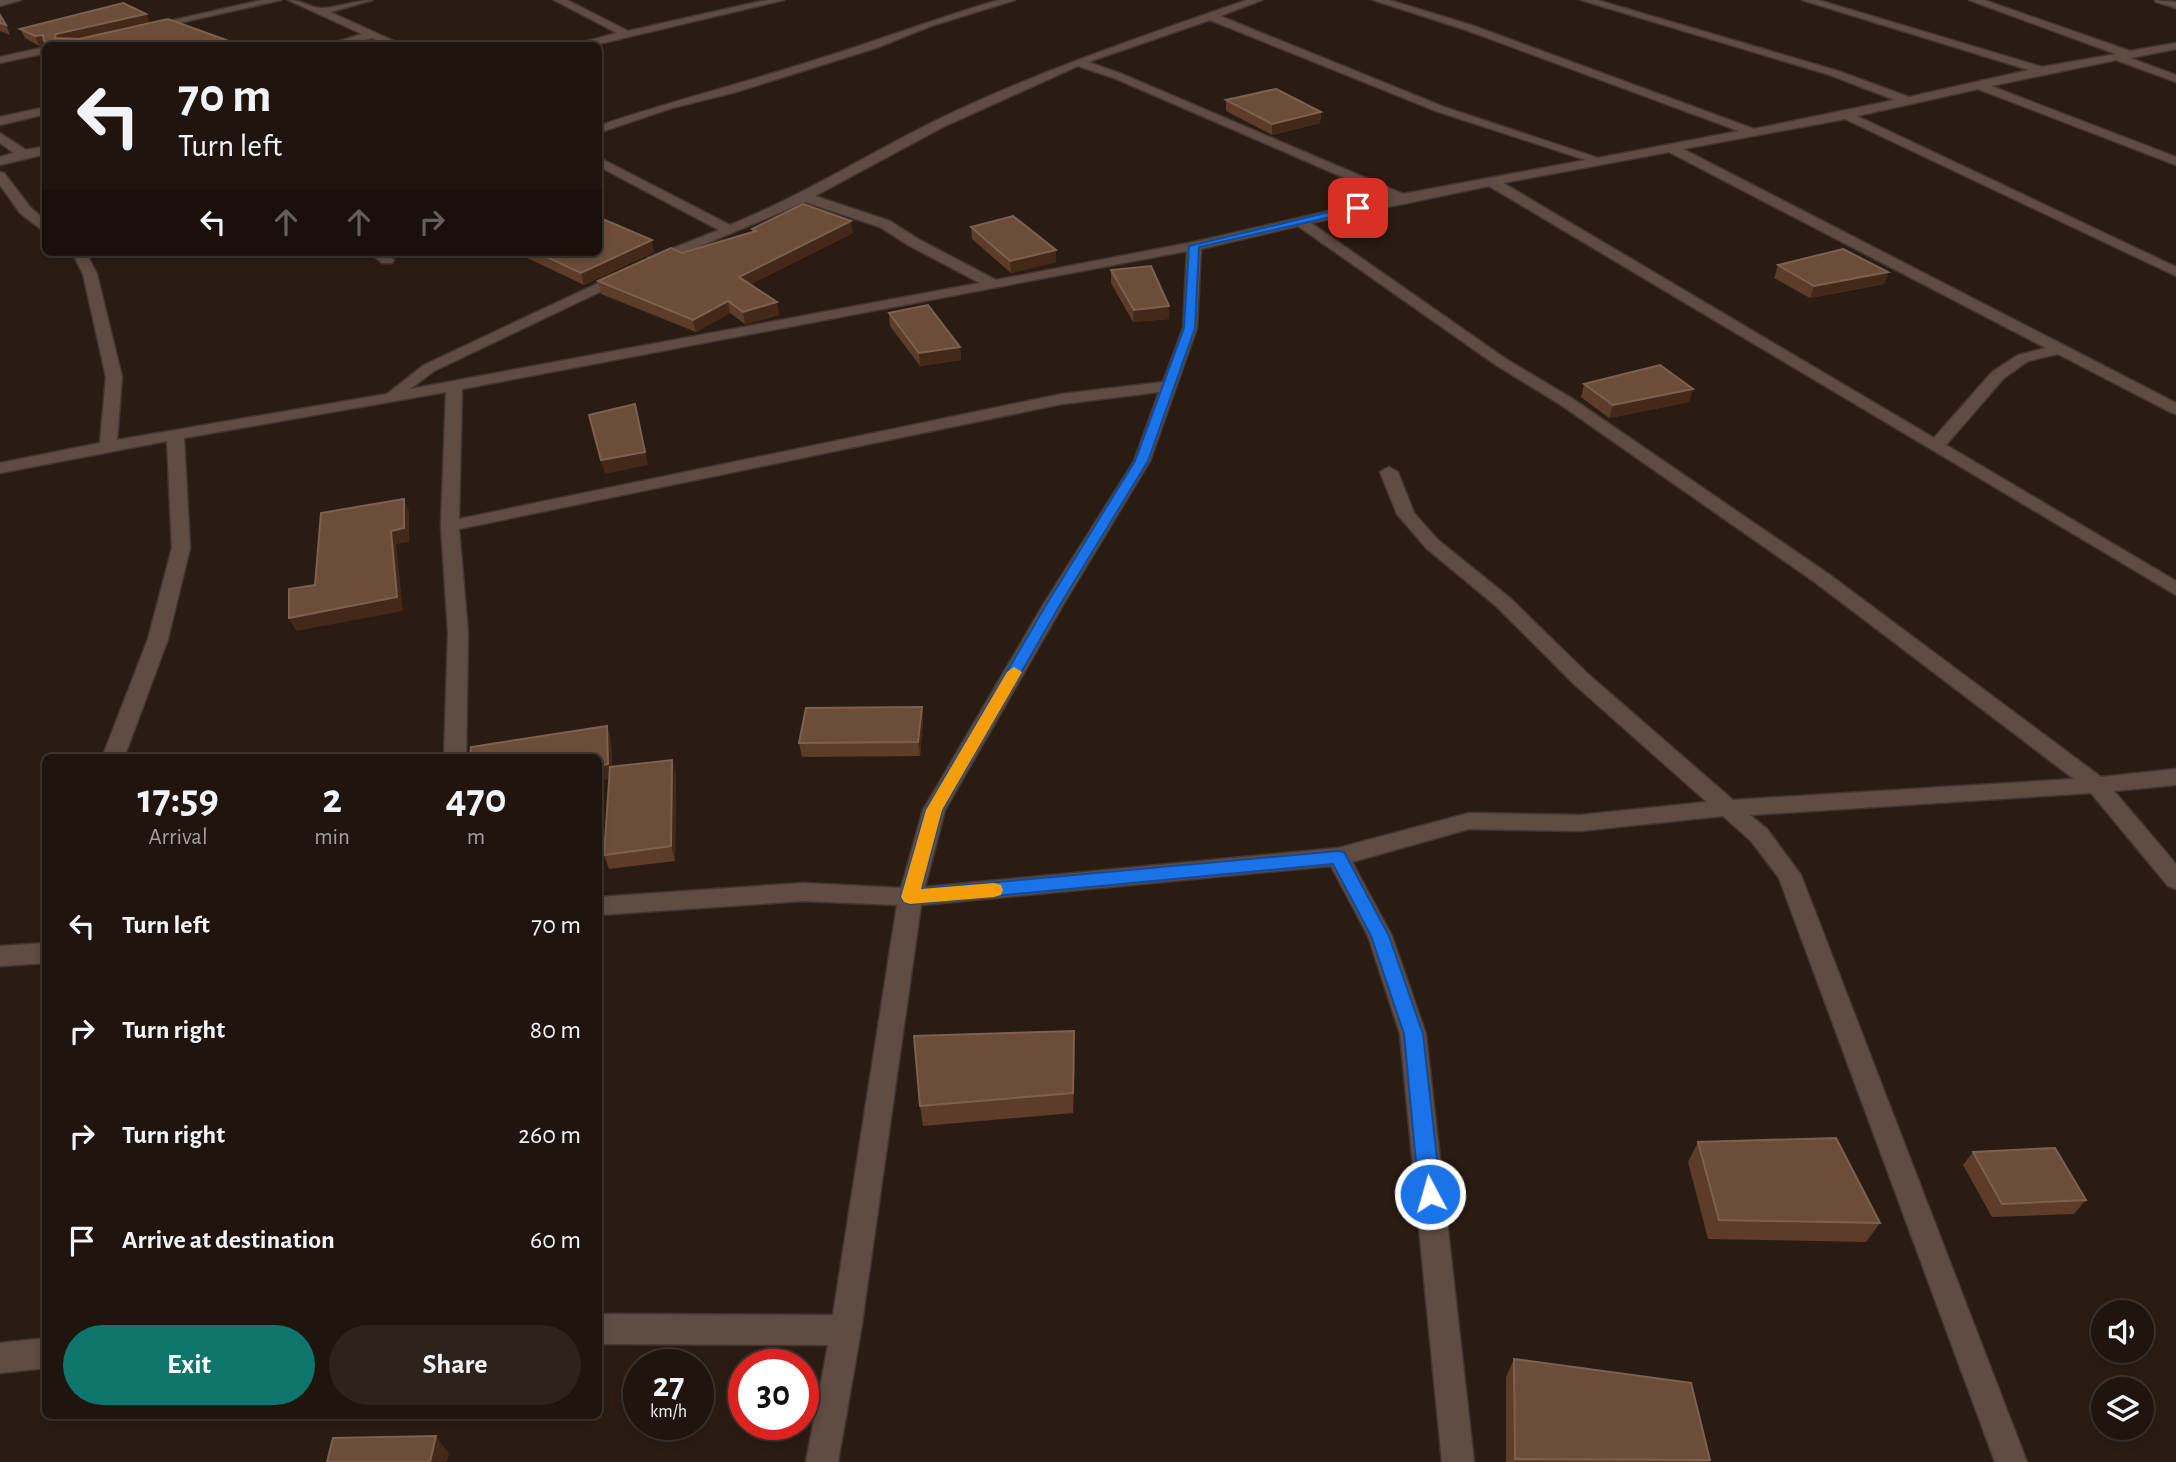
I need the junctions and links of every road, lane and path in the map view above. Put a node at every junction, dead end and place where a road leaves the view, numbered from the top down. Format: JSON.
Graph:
{"nodes":[{"id":1,"x":16,"y":0,"type":"edge"},
{"id":2,"x":276,"y":0,"type":"edge"},
{"id":3,"x":293,"y":0,"type":"edge"},
{"id":4,"x":368,"y":0,"type":"edge"},
{"id":5,"x":559,"y":0,"type":"edge"},
{"id":6,"x":779,"y":0,"type":"edge"},
{"id":7,"x":1010,"y":0,"type":"edge"},
{"id":8,"x":1257,"y":0,"type":"edge"},
{"id":9,"x":1378,"y":0,"type":"edge"},
{"id":10,"x":1586,"y":0,"type":"edge"},
{"id":11,"x":1807,"y":0,"type":"edge"},
{"id":12,"x":1973,"y":0,"type":"edge"},
{"id":13,"x":2160,"y":0,"type":"edge"},
{"id":14,"x":0,"y":3,"type":"edge"},
{"id":15,"x":2176,"y":5,"type":"edge"},
{"id":16,"x":319,"y":12,"type":"junction"},
{"id":17,"x":1208,"y":15,"type":"junction"},
{"id":18,"x":140,"y":29,"type":"edge"},
{"id":19,"x":373,"y":34,"type":"junction"},
{"id":20,"x":628,"y":35,"type":"junction"},
{"id":21,"x":344,"y":42,"type":"edge"},
{"id":22,"x":391,"y":42,"type":"edge"},
{"id":23,"x":594,"y":42,"type":"edge"},
{"id":24,"x":2176,"y":47,"type":"edge"},
{"id":25,"x":42,"y":51,"type":"edge"},
{"id":26,"x":2125,"y":56,"type":"junction"},
{"id":27,"x":0,"y":60,"type":"edge"},
{"id":28,"x":1077,"y":62,"type":"junction"},
{"id":29,"x":2041,"y":71,"type":"junction"},
{"id":30,"x":2176,"y":79,"type":"edge"},
{"id":31,"x":1982,"y":86,"type":"junction"},
{"id":32,"x":1910,"y":102,"type":"junction"},
{"id":33,"x":42,"y":111,"type":"edge"},
{"id":34,"x":1846,"y":115,"type":"junction"},
{"id":35,"x":0,"y":121,"type":"edge"},
{"id":36,"x":602,"y":129,"type":"edge"},
{"id":37,"x":1754,"y":132,"type":"junction"},
{"id":38,"x":0,"y":137,"type":"edge"},
{"id":39,"x":1673,"y":149,"type":"junction"},
{"id":40,"x":42,"y":151,"type":"edge"},
{"id":41,"x":24,"y":154,"type":"junction"},
{"id":42,"x":1597,"y":160,"type":"junction"},
{"id":43,"x":0,"y":161,"type":"edge"},
{"id":44,"x":2176,"y":161,"type":"edge"},
{"id":45,"x":602,"y":163,"type":"edge"},
{"id":46,"x":0,"y":176,"type":"edge"},
{"id":47,"x":1492,"y":182,"type":"junction"},
{"id":48,"x":804,"y":197,"type":"junction"},
{"id":49,"x":1402,"y":198,"type":"junction"},
{"id":50,"x":1302,"y":223,"type":"junction"},
{"id":51,"x":42,"y":225,"type":"edge"},
{"id":52,"x":728,"y":229,"type":"junction"},
{"id":53,"x":1194,"y":246,"type":"junction"},
{"id":54,"x":81,"y":256,"type":"edge"},
{"id":55,"x":2176,"y":272,"type":"edge"},
{"id":56,"x":992,"y":283,"type":"junction"},
{"id":57,"x":2061,"y":349,"type":"junction"},
{"id":58,"x":454,"y":385,"type":"junction"},
{"id":59,"x":1169,"y":386,"type":"junction"},
{"id":60,"x":390,"y":396,"type":"junction"},
{"id":61,"x":2176,"y":409,"type":"edge"},
{"id":62,"x":175,"y":435,"type":"junction"},
{"id":63,"x":1937,"y":445,"type":"junction"},
{"id":64,"x":108,"y":446,"type":"junction"},
{"id":65,"x":0,"y":468,"type":"edge"},
{"id":66,"x":1389,"y":472,"type":"dead end"},
{"id":67,"x":450,"y":526,"type":"junction"},
{"id":68,"x":2176,"y":589,"type":"edge"},
{"id":69,"x":115,"y":754,"type":"edge"},
{"id":70,"x":455,"y":754,"type":"edge"},
{"id":71,"x":2176,"y":777,"type":"edge"},
{"id":72,"x":2097,"y":785,"type":"junction"},
{"id":73,"x":1728,"y":808,"type":"junction"},
{"id":74,"x":1338,"y":857,"type":"junction"},
{"id":75,"x":2176,"y":880,"type":"edge"},
{"id":76,"x":910,"y":897,"type":"junction"},
{"id":77,"x":602,"y":906,"type":"edge"},
{"id":78,"x":42,"y":948,"type":"edge"},
{"id":79,"x":0,"y":956,"type":"edge"},
{"id":80,"x":602,"y":1329,"type":"edge"},
{"id":81,"x":846,"y":1330,"type":"junction"},
{"id":82,"x":42,"y":1353,"type":"edge"},
{"id":83,"x":0,"y":1358,"type":"edge"},
{"id":84,"x":822,"y":1462,"type":"edge"},
{"id":85,"x":1458,"y":1462,"type":"edge"},
{"id":86,"x":2011,"y":1462,"type":"edge"}],
"edges":[{"from":1,"to":14,"type":"street"},
{"from":2,"to":18,"type":"street"},
{"from":3,"to":16,"type":"street"},
{"from":4,"to":16,"type":"street"},
{"from":5,"to":20,"type":"street"},
{"from":6,"to":20,"type":"street"},
{"from":7,"to":36,"type":"street"},
{"from":8,"to":17,"type":"street"},
{"from":9,"to":37,"type":"street"},
{"from":10,"to":32,"type":"street"},
{"from":11,"to":29,"type":"street"},
{"from":12,"to":26,"type":"street"},
{"from":13,"to":15,"type":"street"},
{"from":16,"to":19,"type":"street"},
{"from":17,"to":28,"type":"street"},
{"from":17,"to":42,"type":"street"},
{"from":19,"to":21,"type":"street"},
{"from":19,"to":22,"type":"street"},
{"from":20,"to":23,"type":"street"},
{"from":24,"to":26,"type":"street"},
{"from":25,"to":27,"type":"street"},
{"from":26,"to":29,"type":"street"},
{"from":26,"to":30,"type":"street"},
{"from":28,"to":48,"type":"street"},
{"from":28,"to":49,"type":"street"},
{"from":29,"to":31,"type":"street"},
{"from":31,"to":32,"type":"street"},
{"from":31,"to":44,"type":"street"},
{"from":32,"to":34,"type":"street"},
{"from":33,"to":35,"type":"street"},
{"from":34,"to":37,"type":"street"},
{"from":34,"to":55,"type":"street"},
{"from":37,"to":39,"type":"street"},
{"from":38,"to":41,"type":"street"},
{"from":39,"to":42,"type":"street"},
{"from":39,"to":57,"type":"street"},
{"from":40,"to":41,"type":"street"},
{"from":41,"to":43,"type":"street"},
{"from":42,"to":47,"type":"street"},
{"from":45,"to":52,"type":"street"},
{"from":46,"to":51,"type":"street"},
{"from":47,"to":49,"type":"street"},
{"from":47,"to":63,"type":"street"},
{"from":48,"to":52,"type":"street"},
{"from":48,"to":56,"type":"street"},
{"from":49,"to":50,"type":"street"},
{"from":50,"to":53,"type":"street"},
{"from":50,"to":72,"type":"street"},
{"from":52,"to":60,"type":"street"},
{"from":53,"to":56,"type":"street"},
{"from":53,"to":59,"type":"street"},
{"from":54,"to":64,"type":"street"},
{"from":56,"to":58,"type":"street"},
{"from":57,"to":61,"type":"street"},
{"from":57,"to":63,"type":"street"},
{"from":58,"to":60,"type":"street"},
{"from":58,"to":67,"type":"street"},
{"from":59,"to":67,"type":"street"},
{"from":59,"to":76,"type":"street"},
{"from":60,"to":62,"type":"street"},
{"from":62,"to":64,"type":"street"},
{"from":62,"to":69,"type":"street"},
{"from":63,"to":68,"type":"street"},
{"from":64,"to":65,"type":"street"},
{"from":66,"to":73,"type":"street"},
{"from":67,"to":70,"type":"street"},
{"from":71,"to":72,"type":"street"},
{"from":72,"to":73,"type":"street"},
{"from":72,"to":75,"type":"street"},
{"from":73,"to":74,"type":"street"},
{"from":73,"to":86,"type":"street"},
{"from":74,"to":76,"type":"street"},
{"from":74,"to":85,"type":"street"},
{"from":76,"to":77,"type":"street"},
{"from":76,"to":81,"type":"street"},
{"from":78,"to":79,"type":"street"},
{"from":80,"to":81,"type":"street"},
{"from":81,"to":84,"type":"street"},
{"from":82,"to":83,"type":"street"}]}
